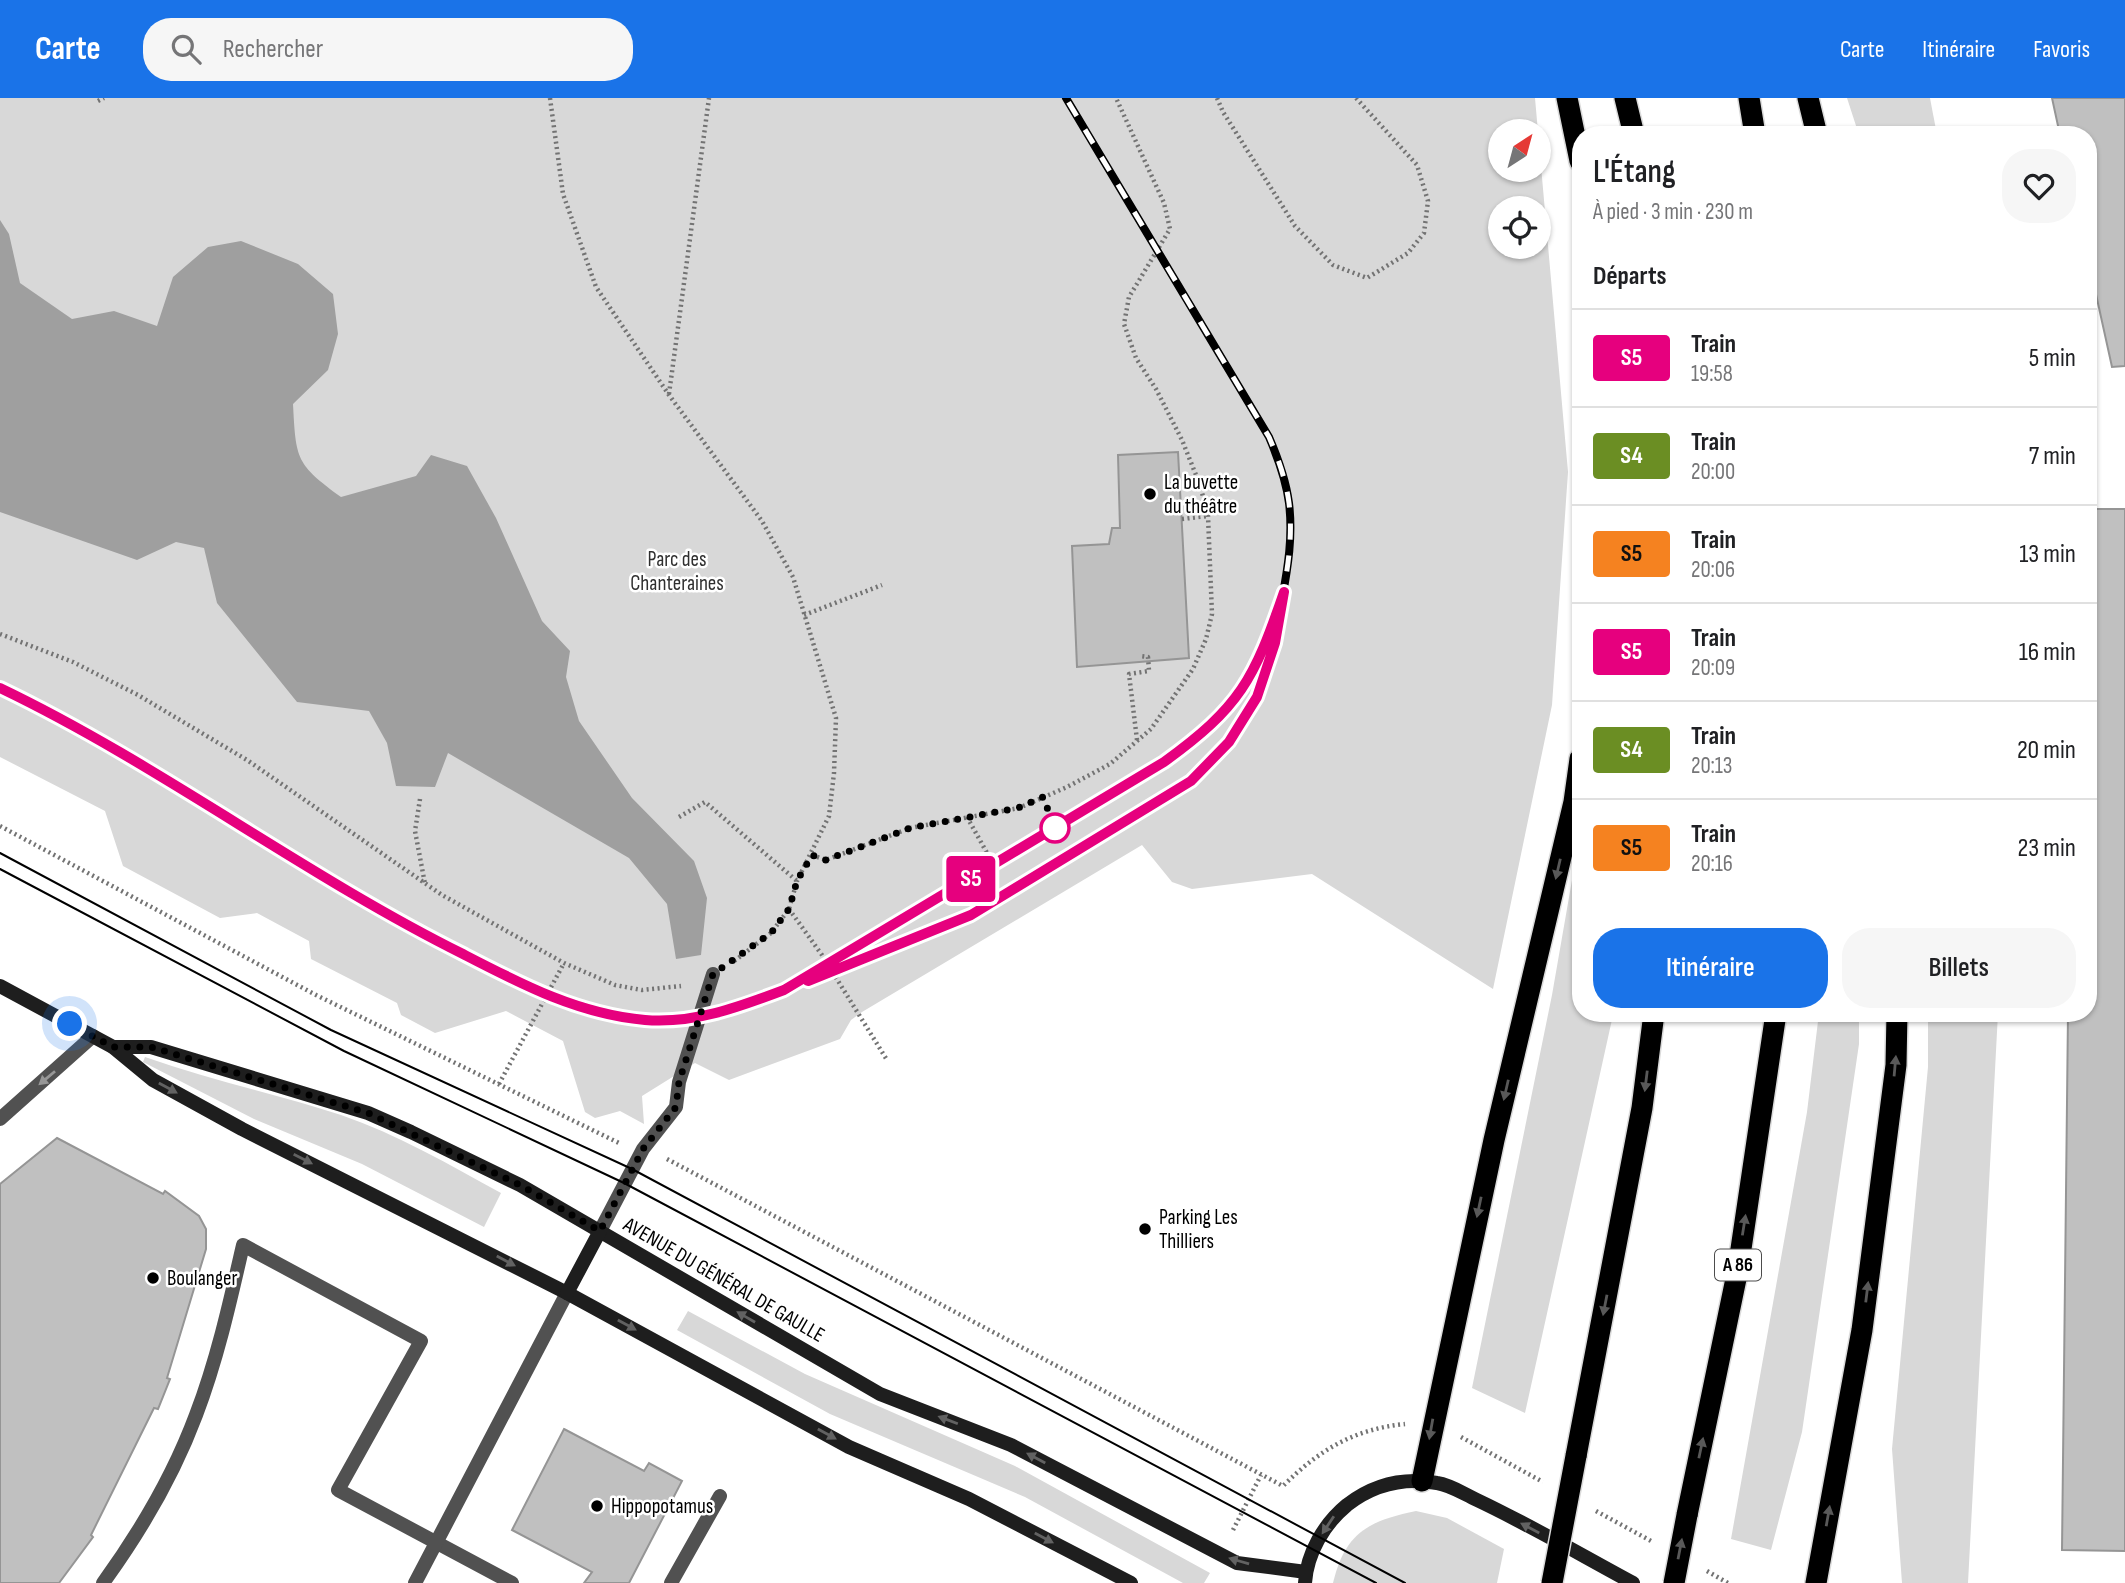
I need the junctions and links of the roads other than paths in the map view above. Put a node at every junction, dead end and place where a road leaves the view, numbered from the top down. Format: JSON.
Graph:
{"nodes":[{"id":1,"x":1567,"y":98,"type":"edge"},
{"id":2,"x":1625,"y":98,"type":"edge"},
{"id":3,"x":1749,"y":98,"type":"edge"},
{"id":4,"x":1808,"y":98,"type":"edge"},
{"id":5,"x":1573,"y":126,"type":"edge"},
{"id":6,"x":1632,"y":126,"type":"edge"},
{"id":7,"x":1754,"y":126,"type":"edge"},
{"id":8,"x":1814,"y":126,"type":"edge"},
{"id":9,"x":1572,"y":810,"type":"edge"},
{"id":10,"x":713,"y":974,"type":"road end"},
{"id":11,"x":0,"y":986,"type":"edge"},
{"id":12,"x":1653,"y":1022,"type":"edge"},
{"id":13,"x":1775,"y":1022,"type":"edge"},
{"id":14,"x":1897,"y":1022,"type":"edge"},
{"id":15,"x":93,"y":1036,"type":"junction"},
{"id":16,"x":113,"y":1047,"type":"junction"},
{"id":17,"x":0,"y":1119,"type":"edge"},
{"id":18,"x":600,"y":1231,"type":"junction"},
{"id":19,"x":567,"y":1293,"type":"junction"},
{"id":20,"x":1422,"y":1481,"type":"junction"},
{"id":21,"x":720,"y":1496,"type":"dead end"},
{"id":22,"x":435,"y":1542,"type":"junction"},
{"id":23,"x":1305,"y":1577,"type":"edge"},
{"id":24,"x":103,"y":1583,"type":"edge"},
{"id":25,"x":415,"y":1583,"type":"edge"},
{"id":26,"x":510,"y":1583,"type":"edge"},
{"id":27,"x":671,"y":1583,"type":"edge"},
{"id":28,"x":1130,"y":1583,"type":"edge"},
{"id":29,"x":1552,"y":1583,"type":"edge"},
{"id":30,"x":1633,"y":1583,"type":"edge"},
{"id":31,"x":1674,"y":1583,"type":"edge"},
{"id":32,"x":1816,"y":1583,"type":"edge"}],
"edges":[{"from":1,"to":5,"type":"highway"},
{"from":2,"to":6,"type":"highway"},
{"from":3,"to":7,"type":"highway"},
{"from":4,"to":8,"type":"highway"},
{"from":9,"to":20,"type":"highway","one_way":true},
{"from":10,"to":18,"type":"lane"},
{"from":11,"to":15,"type":"main road","name":"AVENUE DU GÉNÉRAL DE GAULLE"},
{"from":12,"to":29,"type":"highway","one_way":true,"bridge":true},
{"from":31,"to":13,"type":"highway","number":"A 86","one_way":true,"bridge":true},
{"from":32,"to":14,"type":"highway","one_way":true},
{"from":15,"to":16,"type":"main road","name":"AVENUE DU GÉNÉRAL DE GAULLE"},
{"from":15,"to":17,"type":"lane","one_way":true},
{"from":16,"to":18,"type":"main road","name":"AVENUE DU GÉNÉRAL DE GAULLE"},
{"from":16,"to":19,"type":"main road","name":"AVENUE DU GÉNÉRAL DE GAULLE","one_way":true},
{"from":18,"to":19,"type":"main road"},
{"from":23,"to":18,"type":"main road","name":"AVENUE DU GÉNÉRAL DE GAULLE","one_way":true},
{"from":19,"to":22,"type":"lane"},
{"from":19,"to":28,"type":"main road","name":"AVENUE DU GÉNÉRAL DE GAULLE","one_way":true},
{"from":20,"to":23,"type":"main road","one_way":true},
{"from":30,"to":20,"type":"main road","one_way":true},
{"from":21,"to":27,"type":"lane"},
{"from":22,"to":24,"type":"lane"},
{"from":22,"to":25,"type":"lane"},
{"from":22,"to":26,"type":"lane"}]}
